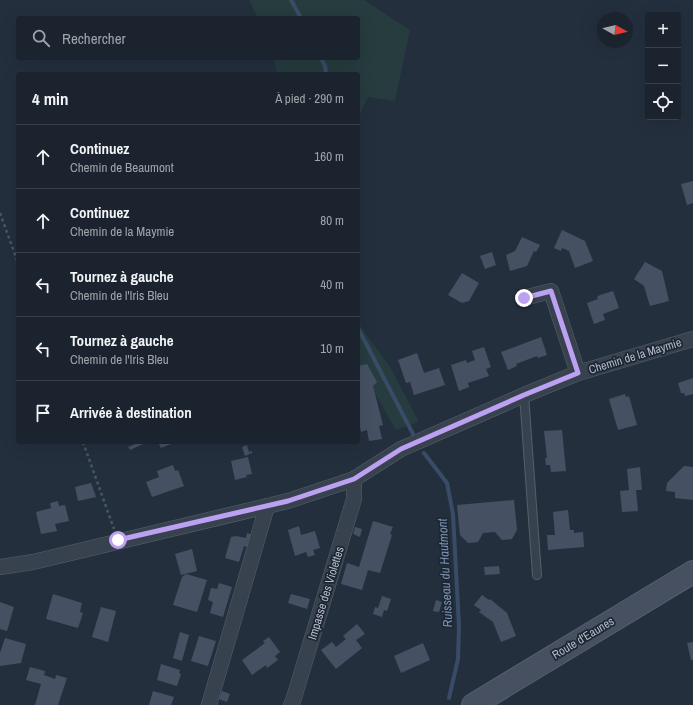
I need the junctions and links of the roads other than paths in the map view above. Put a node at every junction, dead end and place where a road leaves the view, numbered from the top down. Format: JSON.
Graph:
{"nodes":[{"id":1,"x":524,"y":298,"type":"dead end"},
{"id":2,"x":693,"y":339,"type":"edge"},
{"id":3,"x":578,"y":373,"type":"junction"},
{"id":4,"x":524,"y":395,"type":"junction"},
{"id":5,"x":354,"y":479,"type":"junction"},
{"id":6,"x":267,"y":506,"type":"junction"},
{"id":7,"x":0,"y":567,"type":"edge"},
{"id":8,"x":693,"y":572,"type":"edge"},
{"id":9,"x":537,"y":575,"type":"dead end"},
{"id":10,"x":209,"y":705,"type":"edge"},
{"id":11,"x":291,"y":705,"type":"edge"},
{"id":12,"x":473,"y":705,"type":"edge"}],
"edges":[{"from":1,"to":3,"type":"street"},
{"from":2,"to":3,"type":"street","name":"Chemin de la Maymie"},
{"from":3,"to":4,"type":"street","name":"Chemin de la Maymie"},
{"from":4,"to":5,"type":"street","name":"Chemin de la Maymie"},
{"from":4,"to":9,"type":"lane"},
{"from":5,"to":6,"type":"street","name":"Chemin de la Maymie"},
{"from":5,"to":11,"type":"street","name":"Impasse des Violettes"},
{"from":6,"to":7,"type":"street","name":"Chemin de la Maymie"},
{"from":6,"to":10,"type":"street"},
{"from":8,"to":12,"type":"main road","name":"Route d'Eaunes"}]}
